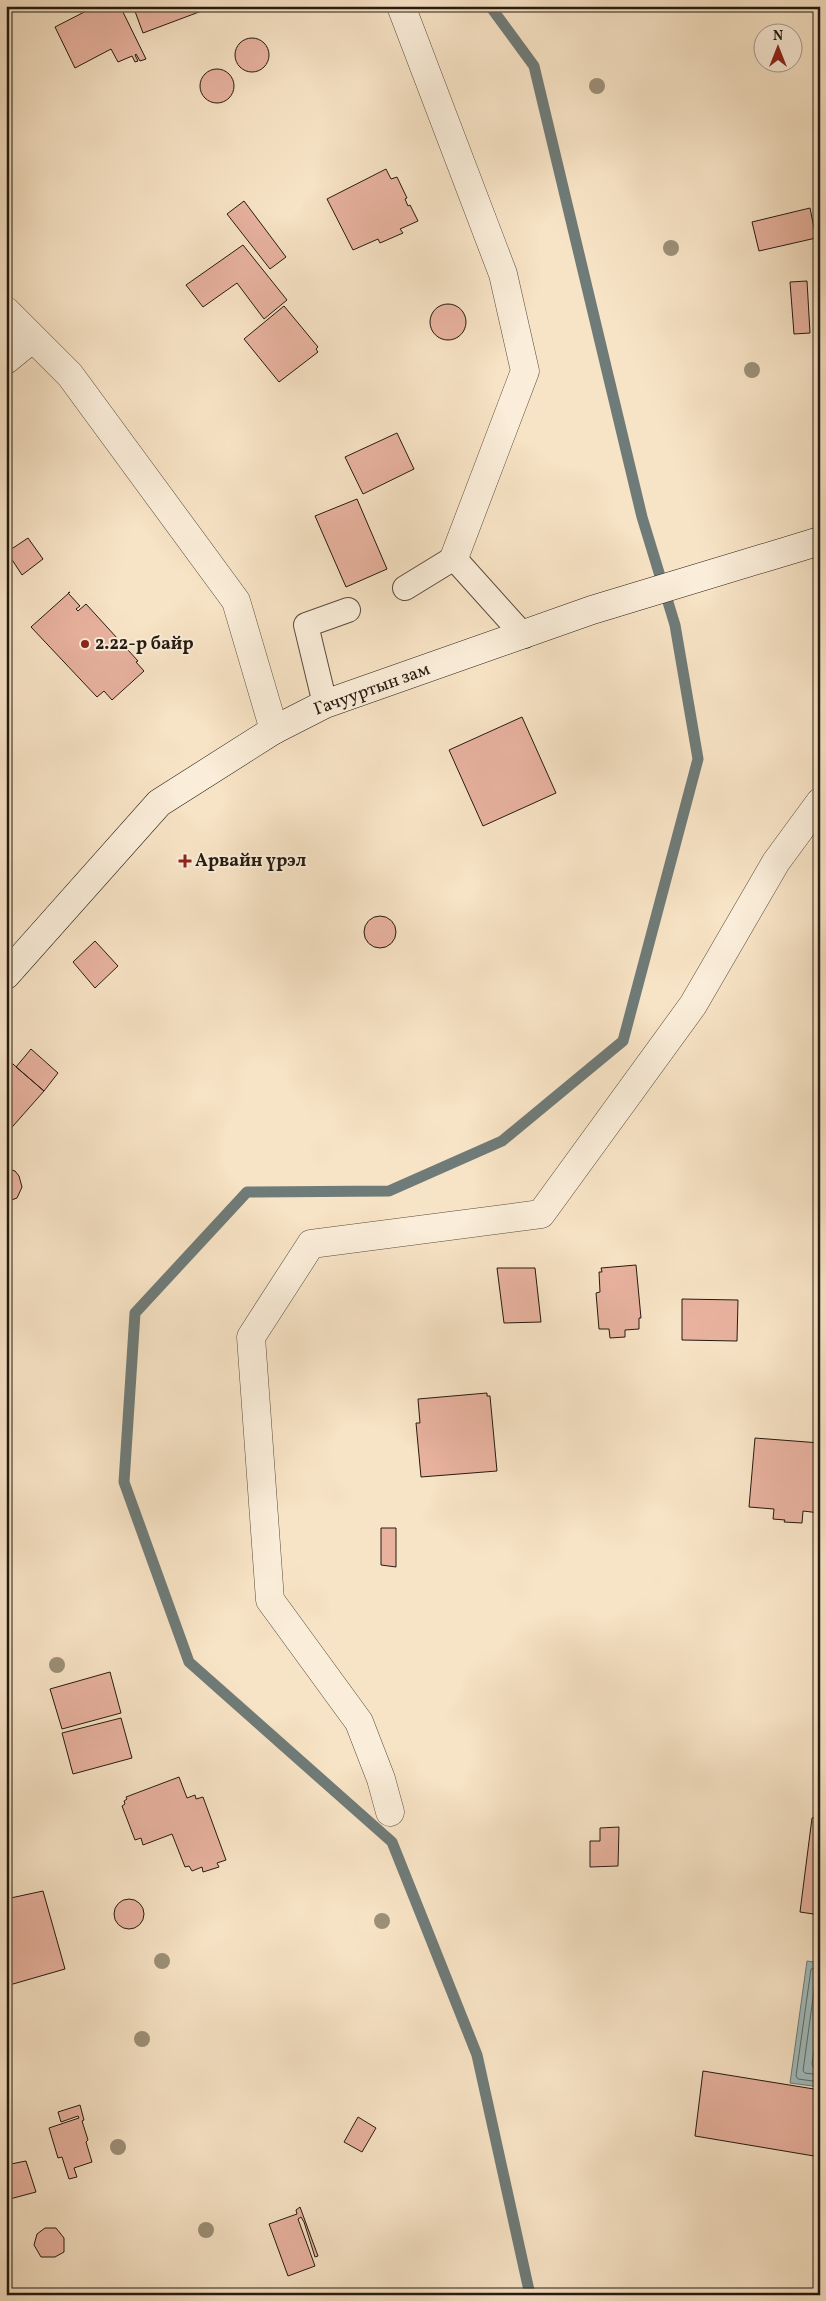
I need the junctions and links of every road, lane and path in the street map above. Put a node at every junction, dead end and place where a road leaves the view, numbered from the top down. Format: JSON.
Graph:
{"nodes":[{"id":1,"x":402,"y":6,"type":"edge"},
{"id":2,"x":6,"y":310,"type":"edge"},
{"id":3,"x":34,"y":338,"type":"junction"},
{"id":4,"x":6,"y":360,"type":"edge"},
{"id":5,"x":820,"y":541,"type":"edge"},
{"id":6,"x":454,"y":558,"type":"junction"},
{"id":7,"x":405,"y":588,"type":"dead end"},
{"id":8,"x":348,"y":610,"type":"dead end"},
{"id":9,"x":524,"y":636,"type":"junction"},
{"id":10,"x":325,"y":704,"type":"junction"},
{"id":11,"x":274,"y":730,"type":"junction"},
{"id":12,"x":820,"y":802,"type":"edge"},
{"id":13,"x":6,"y":975,"type":"edge"},
{"id":14,"x":390,"y":1812,"type":"dead end"}],
"edges":[{"from":1,"to":6,"type":"street"},
{"from":2,"to":3,"type":"street"},
{"from":3,"to":4,"type":"street"},
{"from":3,"to":11,"type":"street"},
{"from":5,"to":9,"type":"street","name":"Гачууртын зам"},
{"from":6,"to":7,"type":"lane"},
{"from":6,"to":9,"type":"lane"},
{"from":8,"to":10,"type":"lane"},
{"from":9,"to":10,"type":"street","name":"Гачууртын зам"},
{"from":10,"to":11,"type":"street","name":"Гачууртын зам"},
{"from":11,"to":13,"type":"street","name":"Гачууртын зам"},
{"from":12,"to":14,"type":"street"}]}
